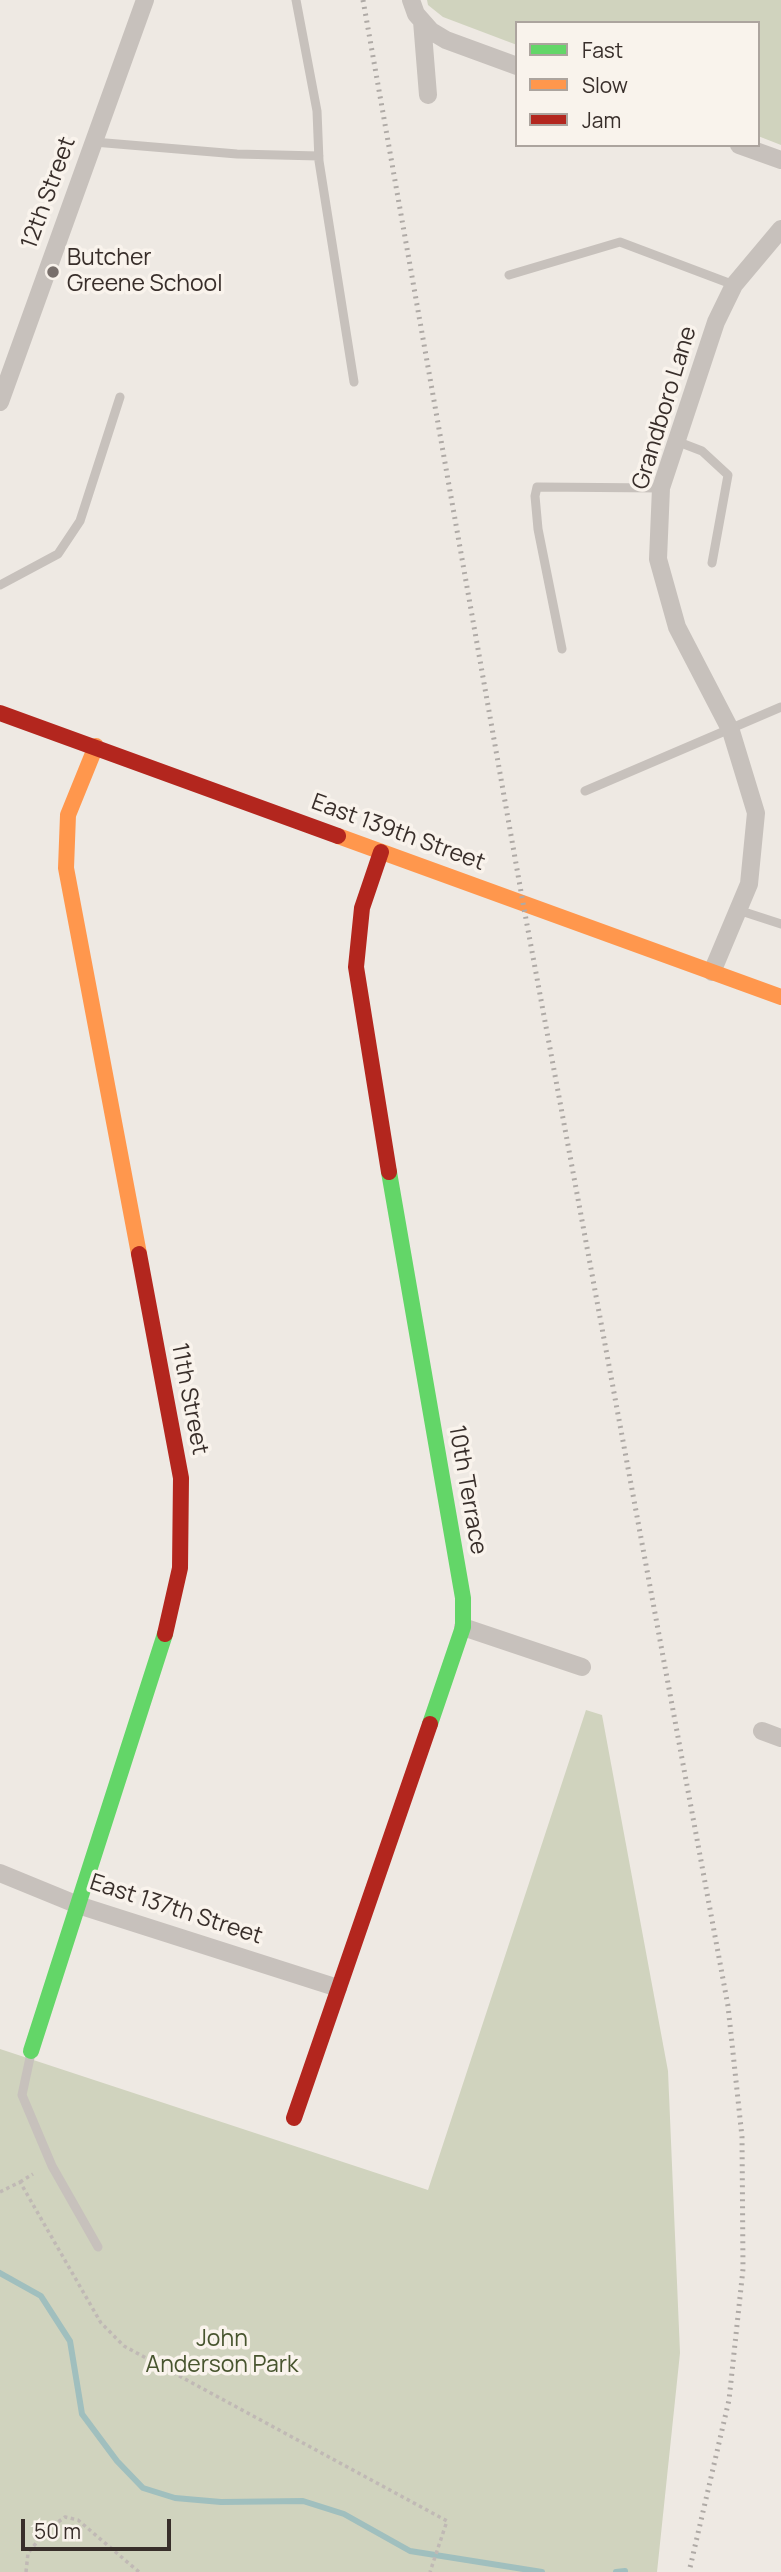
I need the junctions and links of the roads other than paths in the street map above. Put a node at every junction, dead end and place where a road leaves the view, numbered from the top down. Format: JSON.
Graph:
{"nodes":[{"id":1,"x":145,"y":0,"type":"edge"},
{"id":2,"x":296,"y":0,"type":"edge"},
{"id":3,"x":411,"y":0,"type":"edge"},
{"id":4,"x":422,"y":21,"type":"junction"},
{"id":5,"x":515,"y":65,"type":"edge"},
{"id":6,"x":428,"y":95,"type":"dead end"},
{"id":7,"x":94,"y":142,"type":"junction"},
{"id":8,"x":745,"y":147,"type":"edge"},
{"id":9,"x":319,"y":156,"type":"junction"},
{"id":10,"x":781,"y":160,"type":"edge"},
{"id":11,"x":781,"y":229,"type":"edge"},
{"id":12,"x":509,"y":275,"type":"dead end"},
{"id":13,"x":734,"y":285,"type":"junction"},
{"id":14,"x":354,"y":382,"type":"dead end"},
{"id":15,"x":120,"y":397,"type":"dead end"},
{"id":16,"x":0,"y":402,"type":"edge"},
{"id":17,"x":676,"y":440,"type":"junction"},
{"id":18,"x":661,"y":488,"type":"junction"},
{"id":19,"x":712,"y":563,"type":"dead end"},
{"id":20,"x":0,"y":585,"type":"edge"},
{"id":21,"x":562,"y":649,"type":"dead end"},
{"id":22,"x":781,"y":707,"type":"edge"},
{"id":23,"x":0,"y":713,"type":"edge"},
{"id":24,"x":731,"y":731,"type":"junction"},
{"id":25,"x":96,"y":746,"type":"junction"},
{"id":26,"x":585,"y":791,"type":"dead end"},
{"id":27,"x":381,"y":852,"type":"junction"},
{"id":28,"x":738,"y":910,"type":"junction"},
{"id":29,"x":781,"y":924,"type":"edge"},
{"id":30,"x":712,"y":972,"type":"junction"},
{"id":31,"x":781,"y":997,"type":"edge"},
{"id":32,"x":463,"y":1627,"type":"junction"},
{"id":33,"x":582,"y":1667,"type":"dead end"},
{"id":34,"x":762,"y":1731,"type":"dead end"},
{"id":35,"x":781,"y":1738,"type":"edge"},
{"id":36,"x":0,"y":1874,"type":"edge"},
{"id":37,"x":78,"y":1905,"type":"junction"},
{"id":38,"x":338,"y":1988,"type":"junction"},
{"id":39,"x":31,"y":2051,"type":"joint"},
{"id":40,"x":294,"y":2118,"type":"dead end"},
{"id":41,"x":98,"y":2247,"type":"dead end"}],
"edges":[{"from":1,"to":7,"type":"street","name":"12th Street"},
{"from":2,"to":9,"type":"lane"},
{"from":3,"to":4,"type":"street"},
{"from":4,"to":5,"type":"street"},
{"from":4,"to":6,"type":"street"},
{"from":7,"to":9,"type":"lane"},
{"from":7,"to":16,"type":"street","name":"12th Street"},
{"from":8,"to":10,"type":"street"},
{"from":9,"to":14,"type":"lane"},
{"from":11,"to":13,"type":"street","name":"Grandboro Lane"},
{"from":12,"to":13,"type":"lane"},
{"from":13,"to":17,"type":"street","name":"Grandboro Lane"},
{"from":15,"to":20,"type":"lane"},
{"from":17,"to":18,"type":"street","name":"Grandboro Lane"},
{"from":17,"to":19,"type":"lane"},
{"from":18,"to":21,"type":"lane"},
{"from":18,"to":24,"type":"street","name":"Grandboro Lane"},
{"from":22,"to":24,"type":"lane"},
{"from":23,"to":25,"type":"street","name":"East 139th Street"},
{"from":24,"to":26,"type":"lane"},
{"from":24,"to":28,"type":"street","name":"Grandboro Lane"},
{"from":25,"to":27,"type":"street","name":"East 139th Street"},
{"from":25,"to":37,"type":"street","name":"11th Street"},
{"from":27,"to":30,"type":"street","name":"East 139th Street"},
{"from":27,"to":32,"type":"street","name":"10th Terrace"},
{"from":28,"to":29,"type":"lane"},
{"from":28,"to":30,"type":"street","name":"Grandboro Lane"},
{"from":30,"to":31,"type":"street","name":"East 139th Street"},
{"from":32,"to":33,"type":"street"},
{"from":32,"to":38,"type":"street","name":"10th Terrace"},
{"from":34,"to":35,"type":"street"},
{"from":36,"to":37,"type":"street","name":"East 137th Street"},
{"from":37,"to":38,"type":"street","name":"East 137th Street"},
{"from":37,"to":39,"type":"street","name":"11th Street"},
{"from":38,"to":40,"type":"street","name":"10th Terrace"},
{"from":39,"to":41,"type":"lane"}]}
